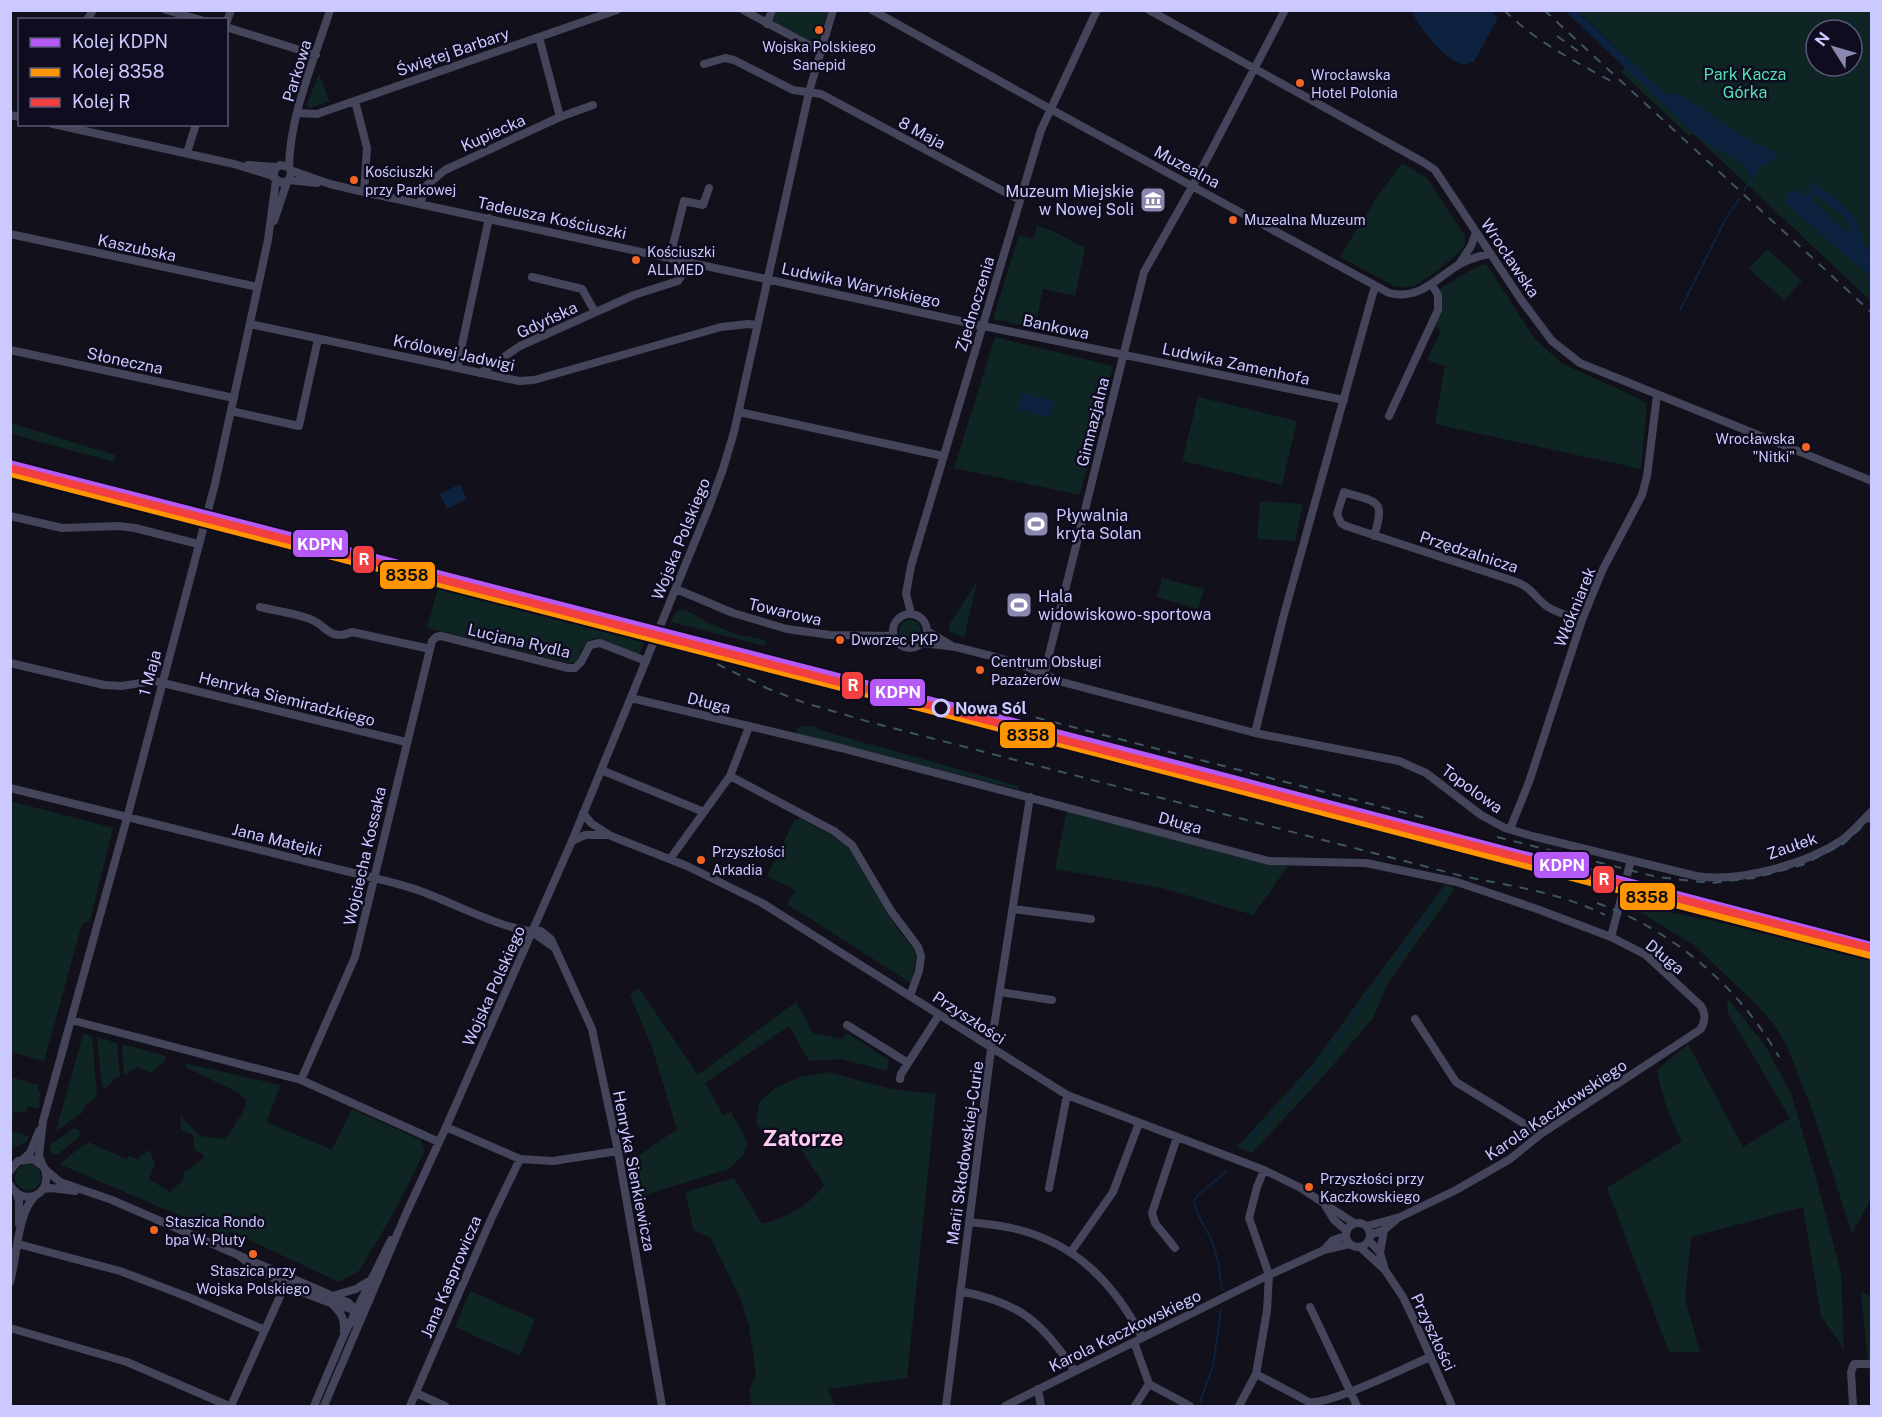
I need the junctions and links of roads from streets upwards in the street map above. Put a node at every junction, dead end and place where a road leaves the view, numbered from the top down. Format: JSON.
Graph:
{"nodes":[{"id":1,"x":165,"y":10,"type":"edge"},
{"id":2,"x":330,"y":10,"type":"edge"},
{"id":3,"x":617,"y":10,"type":"edge"},
{"id":4,"x":743,"y":10,"type":"edge"},
{"id":5,"x":772,"y":10,"type":"edge"},
{"id":6,"x":833,"y":10,"type":"edge"},
{"id":7,"x":873,"y":10,"type":"edge"},
{"id":8,"x":1096,"y":10,"type":"edge"},
{"id":9,"x":1149,"y":10,"type":"edge"},
{"id":10,"x":1285,"y":10,"type":"edge"},
{"id":11,"x":194,"y":18,"type":"edge"},
{"id":12,"x":767,"y":24,"type":"junction"},
{"id":13,"x":228,"y":27,"type":"edge"},
{"id":14,"x":539,"y":37,"type":"junction"},
{"id":15,"x":820,"y":51,"type":"junction"},
{"id":16,"x":316,"y":55,"type":"junction"},
{"id":17,"x":704,"y":64,"type":"dead end"},
{"id":18,"x":1254,"y":68,"type":"junction"},
{"id":19,"x":809,"y":92,"type":"junction"},
{"id":20,"x":355,"y":101,"type":"junction"},
{"id":21,"x":592,"y":105,"type":"dead end"},
{"id":22,"x":1051,"y":109,"type":"junction"},
{"id":23,"x":298,"y":113,"type":"junction"},
{"id":24,"x":560,"y":117,"type":"junction"},
{"id":25,"x":62,"y":126,"type":"edge"},
{"id":26,"x":195,"y":126,"type":"edge"},
{"id":27,"x":291,"y":140,"type":"junction"},
{"id":28,"x":187,"y":153,"type":"junction"},
{"id":29,"x":234,"y":164,"type":"junction"},
{"id":30,"x":278,"y":166,"type":"junction"},
{"id":31,"x":290,"y":169,"type":"junction"},
{"id":32,"x":275,"y":179,"type":"junction"},
{"id":33,"x":288,"y":181,"type":"junction"},
{"id":34,"x":330,"y":184,"type":"junction"},
{"id":35,"x":1192,"y":186,"type":"junction"},
{"id":36,"x":709,"y":188,"type":"dead end"},
{"id":37,"x":364,"y":192,"type":"junction"},
{"id":38,"x":1020,"y":200,"type":"junction"},
{"id":39,"x":420,"y":203,"type":"junction"},
{"id":40,"x":489,"y":218,"type":"junction"},
{"id":41,"x":270,"y":228,"type":"junction"},
{"id":42,"x":1476,"y":232,"type":"junction"},
{"id":43,"x":10,"y":234,"type":"edge"},
{"id":44,"x":1491,"y":254,"type":"junction"},
{"id":45,"x":670,"y":257,"type":"junction"},
{"id":46,"x":688,"y":261,"type":"junction"},
{"id":47,"x":1460,"y":265,"type":"junction"},
{"id":48,"x":532,"y":277,"type":"dead end"},
{"id":49,"x":768,"y":279,"type":"junction"},
{"id":50,"x":1432,"y":285,"type":"junction"},
{"id":51,"x":1376,"y":286,"type":"junction"},
{"id":52,"x":258,"y":287,"type":"junction"},
{"id":53,"x":595,"y":312,"type":"junction"},
{"id":54,"x":250,"y":324,"type":"junction"},
{"id":55,"x":757,"y":325,"type":"junction"},
{"id":56,"x":982,"y":325,"type":"junction"},
{"id":57,"x":318,"y":339,"type":"junction"},
{"id":58,"x":10,"y":350,"type":"edge"},
{"id":59,"x":1123,"y":354,"type":"junction"},
{"id":60,"x":457,"y":368,"type":"junction"},
{"id":61,"x":480,"y":373,"type":"junction"},
{"id":62,"x":1657,"y":395,"type":"junction"},
{"id":63,"x":234,"y":398,"type":"junction"},
{"id":64,"x":1344,"y":400,"type":"junction"},
{"id":65,"x":231,"y":411,"type":"junction"},
{"id":66,"x":739,"y":412,"type":"junction"},
{"id":67,"x":1389,"y":416,"type":"dead end"},
{"id":68,"x":943,"y":456,"type":"junction"},
{"id":69,"x":1872,"y":481,"type":"edge"},
{"id":70,"x":10,"y":516,"type":"edge"},
{"id":71,"x":1374,"y":536,"type":"junction"},
{"id":72,"x":198,"y":544,"type":"junction"},
{"id":73,"x":676,"y":589,"type":"junction"},
{"id":74,"x":260,"y":607,"type":"dead end"},
{"id":75,"x":911,"y":613,"type":"junction"},
{"id":76,"x":1582,"y":620,"type":"junction"},
{"id":77,"x":927,"y":631,"type":"junction"},
{"id":78,"x":441,"y":636,"type":"joint"},
{"id":79,"x":893,"y":636,"type":"junction"},
{"id":80,"x":922,"y":643,"type":"junction"},
{"id":81,"x":953,"y":646,"type":"junction"},
{"id":82,"x":430,"y":649,"type":"junction"},
{"id":83,"x":646,"y":661,"type":"junction"},
{"id":84,"x":10,"y":663,"type":"edge"},
{"id":85,"x":1044,"y":675,"type":"junction"},
{"id":86,"x":162,"y":682,"type":"junction"},
{"id":87,"x":631,"y":698,"type":"junction"},
{"id":88,"x":749,"y":727,"type":"junction"},
{"id":89,"x":1255,"y":733,"type":"junction"},
{"id":90,"x":406,"y":742,"type":"junction"},
{"id":91,"x":601,"y":770,"type":"junction"},
{"id":92,"x":730,"y":776,"type":"junction"},
{"id":93,"x":10,"y":788,"type":"edge"},
{"id":94,"x":1030,"y":797,"type":"junction"},
{"id":95,"x":1872,"y":811,"type":"edge"},
{"id":96,"x":704,"y":812,"type":"junction"},
{"id":97,"x":583,"y":813,"type":"junction"},
{"id":98,"x":127,"y":818,"type":"junction"},
{"id":99,"x":1510,"y":829,"type":"junction"},
{"id":100,"x":611,"y":836,"type":"junction"},
{"id":101,"x":572,"y":841,"type":"junction"},
{"id":102,"x":670,"y":859,"type":"junction"},
{"id":103,"x":1631,"y":860,"type":"junction"},
{"id":104,"x":374,"y":878,"type":"junction"},
{"id":105,"x":1707,"y":878,"type":"joint"},
{"id":106,"x":1013,"y":909,"type":"junction"},
{"id":107,"x":1091,"y":919,"type":"dead end"},
{"id":108,"x":532,"y":932,"type":"junction"},
{"id":109,"x":1611,"y":937,"type":"junction"},
{"id":110,"x":1000,"y":992,"type":"junction"},
{"id":111,"x":910,"y":996,"type":"junction"},
{"id":112,"x":1052,"y":1000,"type":"dead end"},
{"id":113,"x":1701,"y":1006,"type":"joint"},
{"id":114,"x":939,"y":1015,"type":"junction"},
{"id":115,"x":1415,"y":1019,"type":"dead end"},
{"id":116,"x":71,"y":1020,"type":"junction"},
{"id":117,"x":847,"y":1024,"type":"dead end"},
{"id":118,"x":992,"y":1049,"type":"junction"},
{"id":119,"x":908,"y":1063,"type":"junction"},
{"id":120,"x":900,"y":1079,"type":"dead end"},
{"id":121,"x":301,"y":1080,"type":"junction"},
{"id":122,"x":1067,"y":1095,"type":"junction"},
{"id":123,"x":43,"y":1121,"type":"junction"},
{"id":124,"x":1139,"y":1123,"type":"junction"},
{"id":125,"x":446,"y":1127,"type":"junction"},
{"id":126,"x":1541,"y":1134,"type":"junction"},
{"id":127,"x":1177,"y":1137,"type":"junction"},
{"id":128,"x":439,"y":1142,"type":"junction"},
{"id":129,"x":618,"y":1151,"type":"junction"},
{"id":130,"x":520,"y":1159,"type":"junction"},
{"id":131,"x":15,"y":1164,"type":"edge"},
{"id":132,"x":44,"y":1167,"type":"junction"},
{"id":133,"x":1264,"y":1170,"type":"junction"},
{"id":134,"x":13,"y":1188,"type":"edge"},
{"id":135,"x":1049,"y":1188,"type":"dead end"},
{"id":136,"x":83,"y":1191,"type":"junction"},
{"id":137,"x":40,"y":1192,"type":"junction"},
{"id":138,"x":1323,"y":1204,"type":"junction"},
{"id":139,"x":405,"y":1216,"type":"junction"},
{"id":140,"x":1400,"y":1217,"type":"junction"},
{"id":141,"x":1334,"y":1220,"type":"junction"},
{"id":142,"x":969,"y":1222,"type":"junction"},
{"id":143,"x":1354,"y":1223,"type":"junction"},
{"id":144,"x":1366,"y":1226,"type":"junction"},
{"id":145,"x":1384,"y":1230,"type":"junction"},
{"id":146,"x":19,"y":1234,"type":"junction"},
{"id":147,"x":1347,"y":1237,"type":"junction"},
{"id":148,"x":1369,"y":1238,"type":"junction"},
{"id":149,"x":1333,"y":1240,"type":"junction"},
{"id":150,"x":18,"y":1244,"type":"junction"},
{"id":151,"x":1360,"y":1247,"type":"junction"},
{"id":152,"x":1175,"y":1248,"type":"dead end"},
{"id":153,"x":1324,"y":1250,"type":"junction"},
{"id":154,"x":1071,"y":1252,"type":"junction"},
{"id":155,"x":1380,"y":1253,"type":"junction"},
{"id":156,"x":238,"y":1255,"type":"junction"},
{"id":157,"x":1385,"y":1270,"type":"junction"},
{"id":158,"x":1269,"y":1275,"type":"junction"},
{"id":159,"x":369,"y":1281,"type":"junction"},
{"id":160,"x":10,"y":1282,"type":"edge"},
{"id":161,"x":960,"y":1291,"type":"junction"},
{"id":162,"x":281,"y":1294,"type":"dead end"},
{"id":163,"x":336,"y":1295,"type":"junction"},
{"id":164,"x":370,"y":1300,"type":"junction"},
{"id":165,"x":332,"y":1304,"type":"junction"},
{"id":166,"x":1310,"y":1307,"type":"dead end"},
{"id":167,"x":355,"y":1310,"type":"junction"},
{"id":168,"x":10,"y":1328,"type":"edge"},
{"id":169,"x":265,"y":1330,"type":"junction"},
{"id":170,"x":358,"y":1330,"type":"junction"},
{"id":171,"x":344,"y":1335,"type":"junction"},
{"id":172,"x":1142,"y":1337,"type":"junction"},
{"id":173,"x":1134,"y":1342,"type":"junction"},
{"id":174,"x":1430,"y":1357,"type":"junction"},
{"id":175,"x":1872,"y":1364,"type":"edge"},
{"id":176,"x":1075,"y":1371,"type":"junction"},
{"id":177,"x":1256,"y":1374,"type":"junction"},
{"id":178,"x":1149,"y":1384,"type":"junction"},
{"id":179,"x":1038,"y":1389,"type":"junction"},
{"id":180,"x":1350,"y":1391,"type":"junction"},
{"id":181,"x":416,"y":1393,"type":"junction"},
{"id":182,"x":230,"y":1407,"type":"edge"},
{"id":183,"x":314,"y":1407,"type":"edge"},
{"id":184,"x":324,"y":1407,"type":"edge"},
{"id":185,"x":410,"y":1407,"type":"edge"},
{"id":186,"x":445,"y":1407,"type":"edge"},
{"id":187,"x":662,"y":1407,"type":"edge"},
{"id":188,"x":946,"y":1407,"type":"edge"},
{"id":189,"x":1005,"y":1407,"type":"edge"},
{"id":190,"x":1041,"y":1407,"type":"edge"},
{"id":191,"x":1135,"y":1407,"type":"edge"},
{"id":192,"x":1190,"y":1407,"type":"edge"},
{"id":193,"x":1239,"y":1407,"type":"edge"},
{"id":194,"x":1358,"y":1407,"type":"edge"},
{"id":195,"x":1452,"y":1407,"type":"edge"},
{"id":196,"x":1853,"y":1407,"type":"edge"}],
"edges":[{"from":1,"to":11,"type":"street"},
{"from":2,"to":16,"type":"street","name":"Parkowa"},
{"from":3,"to":14,"type":"street","name":"Świętej Barbary"},
{"from":4,"to":12,"type":"street"},
{"from":5,"to":12,"type":"street"},
{"from":6,"to":15,"type":"street","name":"Wojska Polskiego"},
{"from":7,"to":22,"type":"street","name":"Muzealna"},
{"from":8,"to":22,"type":"street","name":"Zjednoczenia"},
{"from":9,"to":18,"type":"street","name":"Wrocławska"},
{"from":10,"to":18,"type":"street","name":"Gimnazjalna"},
{"from":12,"to":15,"type":"street"},
{"from":13,"to":16,"type":"street"},
{"from":14,"to":20,"type":"street","name":"Świętej Barbary"},
{"from":14,"to":24,"type":"street"},
{"from":15,"to":19,"type":"street","name":"Wojska Polskiego"},
{"from":16,"to":23,"type":"street","name":"Parkowa"},
{"from":17,"to":19,"type":"street"},
{"from":18,"to":35,"type":"street","name":"Gimnazjalna"},
{"from":18,"to":42,"type":"street","name":"Wrocławska"},
{"from":19,"to":38,"type":"street","name":"8 Maja"},
{"from":19,"to":49,"type":"street","name":"Wojska Polskiego"},
{"from":20,"to":23,"type":"street","name":"Świętej Barbary"},
{"from":20,"to":37,"type":"street"},
{"from":21,"to":24,"type":"street","name":"Kupiecka"},
{"from":22,"to":35,"type":"street","name":"Muzealna"},
{"from":22,"to":38,"type":"street","name":"Zjednoczenia"},
{"from":23,"to":27,"type":"street","name":"Parkowa"},
{"from":24,"to":39,"type":"street","name":"Kupiecka"},
{"from":25,"to":28,"type":"street"},
{"from":26,"to":28,"type":"street"},
{"from":27,"to":30,"type":"street","name":"Parkowa"},
{"from":27,"to":31,"type":"street","name":"Parkowa"},
{"from":28,"to":29,"type":"street"},
{"from":29,"to":30,"type":"street"},
{"from":29,"to":32,"type":"street"},
{"from":30,"to":31,"type":"street","name":"Tadeusza Kościuszki"},
{"from":30,"to":32,"type":"street","name":"Parkowa"},
{"from":31,"to":33,"type":"street","name":"Parkowa"},
{"from":31,"to":34,"type":"street","name":"Tadeusza Kościuszki"},
{"from":32,"to":33,"type":"street","name":"Tadeusza Kościuszki"},
{"from":32,"to":41,"type":"street","name":"1 Maja"},
{"from":33,"to":34,"type":"street","name":"Tadeusza Kościuszki"},
{"from":33,"to":41,"type":"street","name":"1 Maja"},
{"from":34,"to":37,"type":"street","name":"Tadeusza Kościuszki"},
{"from":35,"to":51,"type":"street","name":"Muzealna"},
{"from":35,"to":59,"type":"street","name":"Gimnazjalna"},
{"from":36,"to":45,"type":"street"},
{"from":37,"to":39,"type":"street","name":"Tadeusza Kościuszki"},
{"from":38,"to":56,"type":"street","name":"Zjednoczenia"},
{"from":39,"to":40,"type":"street","name":"Tadeusza Kościuszki"},
{"from":40,"to":45,"type":"street","name":"Tadeusza Kościuszki"},
{"from":40,"to":60,"type":"street"},
{"from":41,"to":52,"type":"street","name":"1 Maja"},
{"from":42,"to":44,"type":"street","name":"Wrocławska"},
{"from":42,"to":47,"type":"street"},
{"from":43,"to":52,"type":"street","name":"Kaszubska"},
{"from":44,"to":47,"type":"street","name":"Muzealna"},
{"from":44,"to":62,"type":"street","name":"Wrocławska"},
{"from":45,"to":46,"type":"street","name":"Tadeusza Kościuszki"},
{"from":46,"to":49,"type":"street","name":"Tadeusza Kościuszki"},
{"from":46,"to":53,"type":"street","name":"Gdyńska"},
{"from":47,"to":50,"type":"street","name":"Muzealna"},
{"from":48,"to":53,"type":"street","name":"Gdyńska"},
{"from":49,"to":55,"type":"street","name":"Wojska Polskiego"},
{"from":49,"to":56,"type":"street","name":"Ludwika Waryńskiego"},
{"from":50,"to":51,"type":"street","name":"Muzealna"},
{"from":50,"to":67,"type":"street"},
{"from":51,"to":64,"type":"street"},
{"from":52,"to":54,"type":"street","name":"1 Maja"},
{"from":53,"to":61,"type":"street","name":"Gdyńska"},
{"from":54,"to":57,"type":"street","name":"Królowej Jadwigi"},
{"from":54,"to":63,"type":"street","name":"1 Maja"},
{"from":55,"to":61,"type":"street","name":"Królowej Jadwigi"},
{"from":55,"to":66,"type":"street","name":"Wojska Polskiego"},
{"from":56,"to":59,"type":"street","name":"Bankowa"},
{"from":56,"to":68,"type":"street","name":"Zjednoczenia"},
{"from":57,"to":60,"type":"street","name":"Królowej Jadwigi"},
{"from":57,"to":65,"type":"street"},
{"from":58,"to":63,"type":"street","name":"Słoneczna"},
{"from":59,"to":64,"type":"street","name":"Ludwika Zamenhofa"},
{"from":59,"to":85,"type":"street","name":"Gimnazjalna"},
{"from":60,"to":61,"type":"street","name":"Królowej Jadwigi"},
{"from":62,"to":69,"type":"street","name":"Wrocławska"},
{"from":62,"to":76,"type":"street","name":"Włókniarek"},
{"from":63,"to":65,"type":"street","name":"1 Maja"},
{"from":64,"to":89,"type":"street"},
{"from":65,"to":72,"type":"street","name":"1 Maja"},
{"from":66,"to":68,"type":"street"},
{"from":66,"to":73,"type":"street","name":"Wojska Polskiego"},
{"from":68,"to":75,"type":"street","name":"Zjednoczenia"},
{"from":70,"to":72,"type":"street"},
{"from":71,"to":71,"type":"street","name":"Przędzalnicza"},
{"from":71,"to":76,"type":"street","name":"Przędzalnicza"},
{"from":72,"to":86,"type":"street","name":"1 Maja"},
{"from":73,"to":79,"type":"street","name":"Towarowa"},
{"from":73,"to":83,"type":"street","name":"Wojska Polskiego"},
{"from":74,"to":82,"type":"street"},
{"from":75,"to":77,"type":"street"},
{"from":75,"to":79,"type":"street"},
{"from":76,"to":99,"type":"street","name":"Włókniarek"},
{"from":77,"to":80,"type":"street"},
{"from":77,"to":81,"type":"street"},
{"from":78,"to":82,"type":"street","name":"Wojciecha Kossaka"},
{"from":78,"to":83,"type":"street","name":"Lucjana Rydla"},
{"from":79,"to":80,"type":"street"},
{"from":80,"to":81,"type":"street"},
{"from":81,"to":85,"type":"street"},
{"from":82,"to":90,"type":"street","name":"Wojciecha Kossaka"},
{"from":83,"to":87,"type":"street","name":"Wojska Polskiego"},
{"from":84,"to":86,"type":"street","name":"Henryka Siemiradzkiego"},
{"from":85,"to":89,"type":"street","name":"Topolowa"},
{"from":86,"to":90,"type":"street","name":"Henryka Siemiradzkiego"},
{"from":86,"to":98,"type":"street","name":"1 Maja"},
{"from":87,"to":88,"type":"street","name":"Długa"},
{"from":87,"to":91,"type":"street","name":"Wojska Polskiego"},
{"from":88,"to":92,"type":"street"},
{"from":88,"to":94,"type":"street","name":"Długa"},
{"from":89,"to":99,"type":"street","name":"Topolowa"},
{"from":90,"to":104,"type":"street","name":"Wojciecha Kossaka"},
{"from":91,"to":96,"type":"street"},
{"from":91,"to":97,"type":"street","name":"Wojska Polskiego"},
{"from":92,"to":96,"type":"street"},
{"from":92,"to":111,"type":"street"},
{"from":93,"to":98,"type":"street","name":"Jana Matejki"},
{"from":94,"to":106,"type":"street","name":"Marii Skłodowskiej-Curie"},
{"from":94,"to":109,"type":"street","name":"Długa"},
{"from":95,"to":105,"type":"street","name":"Zaułek"},
{"from":96,"to":102,"type":"street"},
{"from":97,"to":100,"type":"street","name":"Przyszłości"},
{"from":97,"to":101,"type":"street","name":"Wojska Polskiego"},
{"from":98,"to":104,"type":"street","name":"Jana Matejki"},
{"from":98,"to":116,"type":"street","name":"1 Maja"},
{"from":99,"to":103,"type":"street","name":"Topolowa"},
{"from":100,"to":101,"type":"street","name":"Przyszłości"},
{"from":100,"to":102,"type":"street","name":"Przyszłości"},
{"from":101,"to":108,"type":"street","name":"Wojska Polskiego"},
{"from":102,"to":111,"type":"street","name":"Przyszłości"},
{"from":103,"to":105,"type":"street","name":"Topolowa"},
{"from":103,"to":109,"type":"street"},
{"from":104,"to":108,"type":"street","name":"Jana Matejki"},
{"from":104,"to":121,"type":"street","name":"Wojciecha Kossaka"},
{"from":106,"to":107,"type":"street"},
{"from":106,"to":110,"type":"street","name":"Marii Skłodowskiej-Curie"},
{"from":108,"to":125,"type":"street","name":"Wojska Polskiego"},
{"from":108,"to":129,"type":"street","name":"Henryka Sienkiewicza"},
{"from":109,"to":113,"type":"street","name":"Długa"},
{"from":110,"to":112,"type":"street"},
{"from":110,"to":118,"type":"street","name":"Marii Skłodowskiej-Curie"},
{"from":111,"to":114,"type":"street","name":"Przyszłości"},
{"from":113,"to":126,"type":"street","name":"Karola Kaczkowskiego"},
{"from":114,"to":118,"type":"street","name":"Przyszłości"},
{"from":114,"to":119,"type":"street"},
{"from":115,"to":126,"type":"street"},
{"from":116,"to":121,"type":"street"},
{"from":116,"to":123,"type":"street","name":"1 Maja"},
{"from":117,"to":119,"type":"street"},
{"from":118,"to":122,"type":"street","name":"Przyszłości"},
{"from":118,"to":142,"type":"street","name":"Marii Skłodowskiej-Curie"},
{"from":119,"to":120,"type":"street"},
{"from":121,"to":128,"type":"street"},
{"from":122,"to":124,"type":"street","name":"Przyszłości"},
{"from":122,"to":135,"type":"street"},
{"from":123,"to":131,"type":"street","name":"1 Maja"},
{"from":123,"to":132,"type":"street","name":"1 Maja"},
{"from":124,"to":127,"type":"street","name":"Przyszłości"},
{"from":124,"to":154,"type":"street"},
{"from":125,"to":128,"type":"street","name":"Wojska Polskiego"},
{"from":125,"to":130,"type":"street"},
{"from":126,"to":140,"type":"street","name":"Karola Kaczkowskiego"},
{"from":127,"to":133,"type":"street","name":"Przyszłości"},
{"from":127,"to":152,"type":"street"},
{"from":128,"to":139,"type":"street","name":"Wojska Polskiego"},
{"from":129,"to":130,"type":"street"},
{"from":129,"to":187,"type":"street","name":"Henryka Sienkiewicza"},
{"from":130,"to":181,"type":"street","name":"Jana Kasprowicza"},
{"from":131,"to":132,"type":"street"},
{"from":132,"to":136,"type":"street"},
{"from":132,"to":137,"type":"street","name":"1 Maja"},
{"from":133,"to":138,"type":"street","name":"Przyszłości"},
{"from":133,"to":158,"type":"street"},
{"from":134,"to":137,"type":"street"},
{"from":134,"to":146,"type":"street"},
{"from":136,"to":137,"type":"street"},
{"from":136,"to":156,"type":"street"},
{"from":137,"to":146,"type":"street"},
{"from":138,"to":141,"type":"street"},
{"from":138,"to":143,"type":"street","name":"Przyszłości"},
{"from":139,"to":159,"type":"street","name":"Wojska Polskiego"},
{"from":139,"to":164,"type":"street","name":"Wojska Polskiego"},
{"from":140,"to":144,"type":"street","name":"Karola Kaczkowskiego"},
{"from":140,"to":145,"type":"street","name":"Karola Kaczkowskiego"},
{"from":141,"to":147,"type":"street"},
{"from":141,"to":149,"type":"street"},
{"from":142,"to":154,"type":"street"},
{"from":142,"to":161,"type":"street","name":"Marii Skłodowskiej-Curie"},
{"from":143,"to":144,"type":"street"},
{"from":143,"to":147,"type":"street"},
{"from":144,"to":148,"type":"street"},
{"from":145,"to":148,"type":"street","name":"Karola Kaczkowskiego"},
{"from":145,"to":155,"type":"street"},
{"from":146,"to":150,"type":"street"},
{"from":147,"to":149,"type":"street"},
{"from":147,"to":151,"type":"street"},
{"from":147,"to":153,"type":"street","name":"Karola Kaczkowskiego"},
{"from":148,"to":151,"type":"street"},
{"from":148,"to":155,"type":"street"},
{"from":149,"to":153,"type":"street","name":"Karola Kaczkowskiego"},
{"from":150,"to":160,"type":"street"},
{"from":150,"to":169,"type":"street"},
{"from":151,"to":157,"type":"street"},
{"from":153,"to":158,"type":"street","name":"Karola Kaczkowskiego"},
{"from":154,"to":172,"type":"street"},
{"from":155,"to":157,"type":"street"},
{"from":156,"to":163,"type":"street"},
{"from":156,"to":165,"type":"street"},
{"from":157,"to":174,"type":"street","name":"Przyszłości"},
{"from":158,"to":172,"type":"street","name":"Karola Kaczkowskiego"},
{"from":158,"to":177,"type":"street"},
{"from":159,"to":163,"type":"street"},
{"from":159,"to":167,"type":"street","name":"Wojska Polskiego"},
{"from":161,"to":176,"type":"street"},
{"from":161,"to":188,"type":"street","name":"Marii Skłodowskiej-Curie"},
{"from":162,"to":169,"type":"street"},
{"from":163,"to":167,"type":"street"},
{"from":164,"to":167,"type":"street"},
{"from":164,"to":170,"type":"street","name":"Wojska Polskiego"},
{"from":165,"to":167,"type":"street"},
{"from":165,"to":171,"type":"street"},
{"from":166,"to":180,"type":"street"},
{"from":167,"to":170,"type":"street"},
{"from":167,"to":171,"type":"street","name":"Wojska Polskiego"},
{"from":168,"to":182,"type":"street"},
{"from":169,"to":182,"type":"street"},
{"from":170,"to":184,"type":"street","name":"Wojska Polskiego"},
{"from":171,"to":183,"type":"street","name":"Wojska Polskiego"},
{"from":172,"to":173,"type":"street","name":"Karola Kaczkowskiego"},
{"from":173,"to":176,"type":"street","name":"Karola Kaczkowskiego"},
{"from":173,"to":178,"type":"street"},
{"from":174,"to":180,"type":"street"},
{"from":174,"to":195,"type":"street","name":"Przyszłości"},
{"from":175,"to":196,"type":"street"},
{"from":176,"to":179,"type":"street","name":"Karola Kaczkowskiego"},
{"from":177,"to":180,"type":"street"},
{"from":177,"to":193,"type":"street"},
{"from":178,"to":191,"type":"street"},
{"from":178,"to":192,"type":"street"},
{"from":179,"to":189,"type":"street","name":"Karola Kaczkowskiego"},
{"from":179,"to":190,"type":"street"},
{"from":180,"to":194,"type":"street"},
{"from":181,"to":185,"type":"street","name":"Jana Kasprowicza"},
{"from":181,"to":186,"type":"street"}]}
